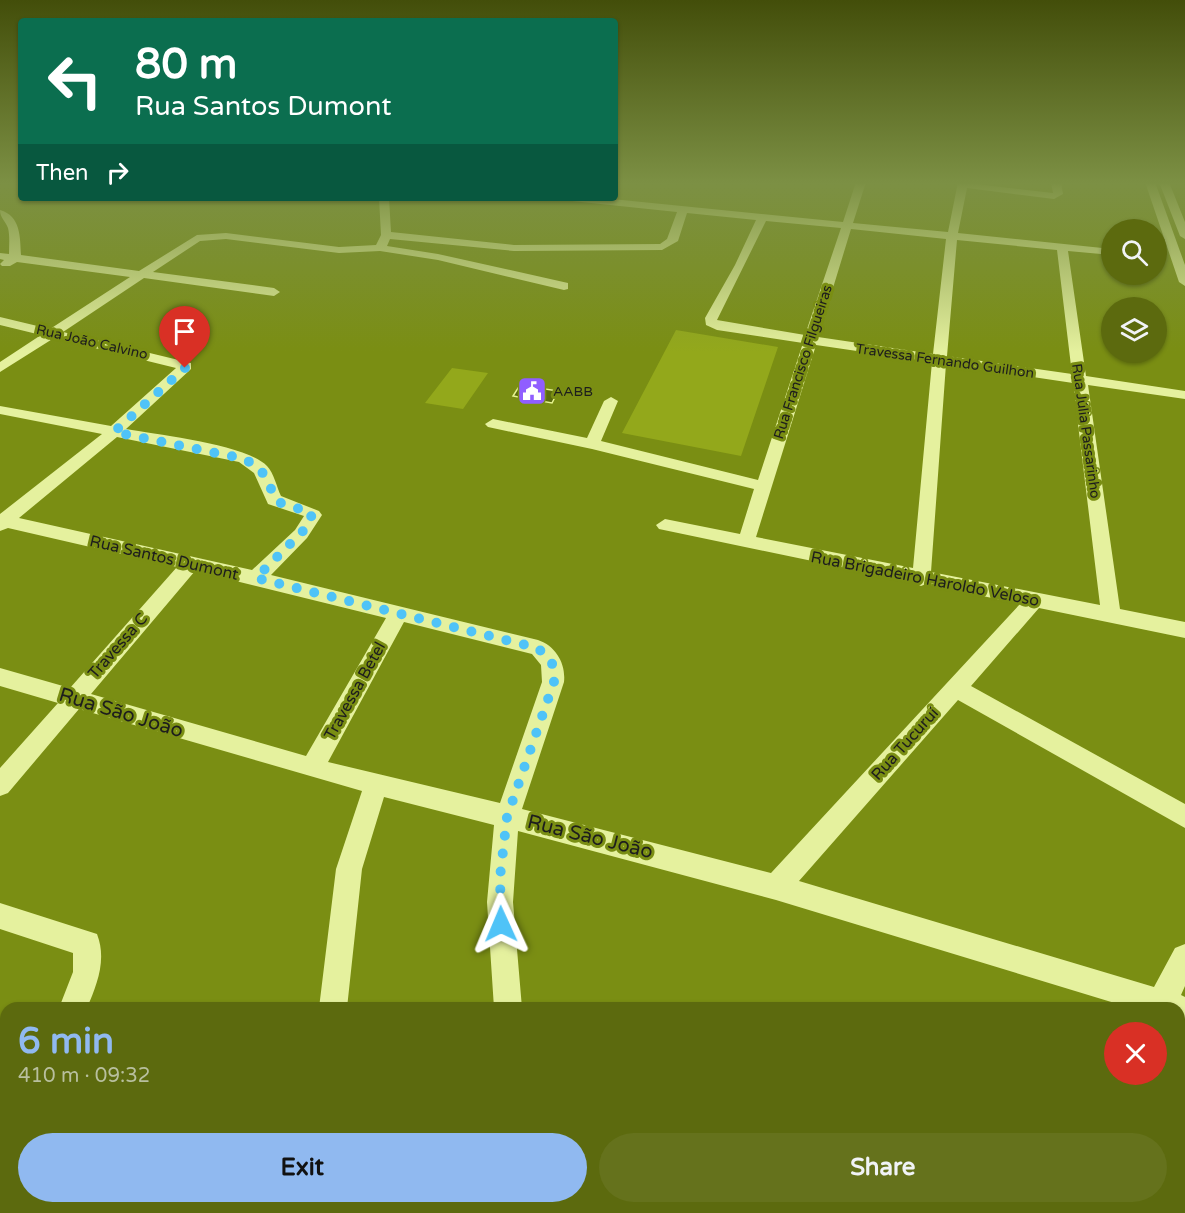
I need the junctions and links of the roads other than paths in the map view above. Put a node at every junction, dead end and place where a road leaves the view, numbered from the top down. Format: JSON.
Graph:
{"nodes":[{"id":1,"x":14,"y":239,"type":"edge"},
{"id":2,"x":196,"y":239,"type":"edge"},
{"id":3,"x":249,"y":239,"type":"edge"},
{"id":4,"x":384,"y":239,"type":"edge"},
{"id":5,"x":422,"y":239,"type":"edge"},
{"id":6,"x":673,"y":239,"type":"edge"},
{"id":7,"x":753,"y":239,"type":"edge"},
{"id":8,"x":842,"y":239,"type":"edge"},
{"id":9,"x":951,"y":239,"type":"edge"},
{"id":10,"x":984,"y":239,"type":"edge"},
{"id":11,"x":1169,"y":239,"type":"edge"},
{"id":12,"x":1062,"y":247,"type":"junction"},
{"id":13,"x":380,"y":248,"type":"junction"},
{"id":14,"x":1101,"y":251,"type":"edge"},
{"id":15,"x":0,"y":256,"type":"edge"},
{"id":16,"x":15,"y":258,"type":"junction"},
{"id":17,"x":1176,"y":259,"type":"edge"},
{"id":18,"x":0,"y":267,"type":"edge"},
{"id":19,"x":142,"y":274,"type":"junction"},
{"id":20,"x":1185,"y":282,"type":"edge"},
{"id":21,"x":564,"y":286,"type":"dead end"},
{"id":22,"x":274,"y":292,"type":"dead end"},
{"id":23,"x":0,"y":321,"type":"edge"},
{"id":24,"x":52,"y":332,"type":"junction"},
{"id":25,"x":810,"y":341,"type":"junction"},
{"id":26,"x":942,"y":361,"type":"junction"},
{"id":27,"x":0,"y":368,"type":"edge"},
{"id":28,"x":1079,"y":380,"type":"junction"},
{"id":29,"x":1185,"y":395,"type":"edge"},
{"id":30,"x":610,"y":401,"type":"dead end"},
{"id":31,"x":0,"y":410,"type":"edge"},
{"id":32,"x":493,"y":424,"type":"dead end"},
{"id":33,"x":114,"y":432,"type":"junction"},
{"id":34,"x":592,"y":444,"type":"junction"},
{"id":35,"x":762,"y":486,"type":"junction"},
{"id":36,"x":2,"y":522,"type":"edge"},
{"id":37,"x":665,"y":525,"type":"dead end"},
{"id":38,"x":746,"y":542,"type":"junction"},
{"id":39,"x":190,"y":564,"type":"junction"},
{"id":40,"x":256,"y":578,"type":"junction"},
{"id":41,"x":921,"y":579,"type":"junction"},
{"id":42,"x":1034,"y":601,"type":"junction"},
{"id":43,"x":399,"y":613,"type":"junction"},
{"id":44,"x":1111,"y":615,"type":"junction"},
{"id":45,"x":1185,"y":630,"type":"edge"},
{"id":46,"x":0,"y":677,"type":"edge"},
{"id":47,"x":956,"y":688,"type":"junction"},
{"id":48,"x":73,"y":697,"type":"junction"},
{"id":49,"x":312,"y":768,"type":"junction"},
{"id":50,"x":0,"y":785,"type":"edge"},
{"id":51,"x":376,"y":785,"type":"junction"},
{"id":52,"x":507,"y":817,"type":"junction"},
{"id":53,"x":1185,"y":817,"type":"edge"},
{"id":54,"x":776,"y":887,"type":"junction"},
{"id":55,"x":0,"y":916,"type":"edge"},
{"id":56,"x":1185,"y":958,"type":"edge"},
{"id":57,"x":75,"y":1002,"type":"edge"},
{"id":58,"x":334,"y":1002,"type":"edge"},
{"id":59,"x":508,"y":1002,"type":"edge"},
{"id":60,"x":1159,"y":1002,"type":"edge"},
{"id":61,"x":1177,"y":1002,"type":"edge"}],
"edges":[{"from":1,"to":16,"type":"street"},
{"from":2,"to":19,"type":"street"},
{"from":3,"to":13,"type":"street"},
{"from":4,"to":13,"type":"street"},
{"from":5,"to":6,"type":"street"},
{"from":7,"to":25,"type":"street","name":"Travessa Fernando Guilhon"},
{"from":8,"to":25,"type":"street","name":"Rua Francisco Filgueiras"},
{"from":9,"to":26,"type":"street"},
{"from":10,"to":12,"type":"street"},
{"from":11,"to":17,"type":"street"},
{"from":12,"to":14,"type":"street"},
{"from":12,"to":28,"type":"street","name":"Rua Júlia Passarinho"},
{"from":13,"to":21,"type":"street"},
{"from":15,"to":16,"type":"street"},
{"from":16,"to":18,"type":"street"},
{"from":16,"to":19,"type":"street"},
{"from":17,"to":20,"type":"street"},
{"from":19,"to":22,"type":"street"},
{"from":19,"to":24,"type":"street"},
{"from":23,"to":24,"type":"street","name":"Rua João Calvino"},
{"from":24,"to":27,"type":"street"},
{"from":24,"to":33,"type":"street","name":"Rua João Calvino"},
{"from":25,"to":26,"type":"street","name":"Travessa Fernando Guilhon"},
{"from":25,"to":35,"type":"street","name":"Rua Francisco Filgueiras"},
{"from":26,"to":28,"type":"street","name":"Travessa Fernando Guilhon"},
{"from":26,"to":41,"type":"street"},
{"from":28,"to":29,"type":"street","name":"Travessa Fernando Guilhon"},
{"from":28,"to":44,"type":"street","name":"Rua Júlia Passarinho"},
{"from":30,"to":34,"type":"street"},
{"from":31,"to":33,"type":"street"},
{"from":32,"to":34,"type":"street"},
{"from":33,"to":36,"type":"street"},
{"from":33,"to":40,"type":"street"},
{"from":34,"to":35,"type":"street"},
{"from":35,"to":38,"type":"street","name":"Rua Francisco Filgueiras"},
{"from":36,"to":39,"type":"street","name":"Rua Santos Dumont"},
{"from":37,"to":38,"type":"street","name":"Rua Brigadeiro Haroldo Veloso"},
{"from":38,"to":41,"type":"street","name":"Rua Brigadeiro Haroldo Veloso"},
{"from":39,"to":40,"type":"street","name":"Rua Santos Dumont"},
{"from":39,"to":48,"type":"street","name":"Travessa C"},
{"from":40,"to":43,"type":"street","name":"Rua Santos Dumont"},
{"from":41,"to":42,"type":"street","name":"Rua Brigadeiro Haroldo Veloso"},
{"from":42,"to":44,"type":"street","name":"Rua Brigadeiro Haroldo Veloso"},
{"from":42,"to":47,"type":"street","name":"Rua Tucuruí"},
{"from":43,"to":49,"type":"street","name":"Travessa Betel"},
{"from":43,"to":52,"type":"street","name":"Rua Santos Dumont"},
{"from":44,"to":45,"type":"street","name":"Rua Brigadeiro Haroldo Veloso"},
{"from":46,"to":48,"type":"street","name":"Rua São João"},
{"from":47,"to":53,"type":"street"},
{"from":47,"to":54,"type":"street","name":"Rua Tucuruí"},
{"from":48,"to":49,"type":"street","name":"Rua São João"},
{"from":48,"to":50,"type":"street","name":"Travessa C"},
{"from":49,"to":51,"type":"street","name":"Rua São João"},
{"from":51,"to":52,"type":"street","name":"Rua São João"},
{"from":51,"to":58,"type":"street"},
{"from":52,"to":54,"type":"street","name":"Rua São João"},
{"from":52,"to":59,"type":"street"},
{"from":54,"to":60,"type":"street","name":"Rua São João"},
{"from":55,"to":57,"type":"street"},
{"from":56,"to":61,"type":"street"}]}
